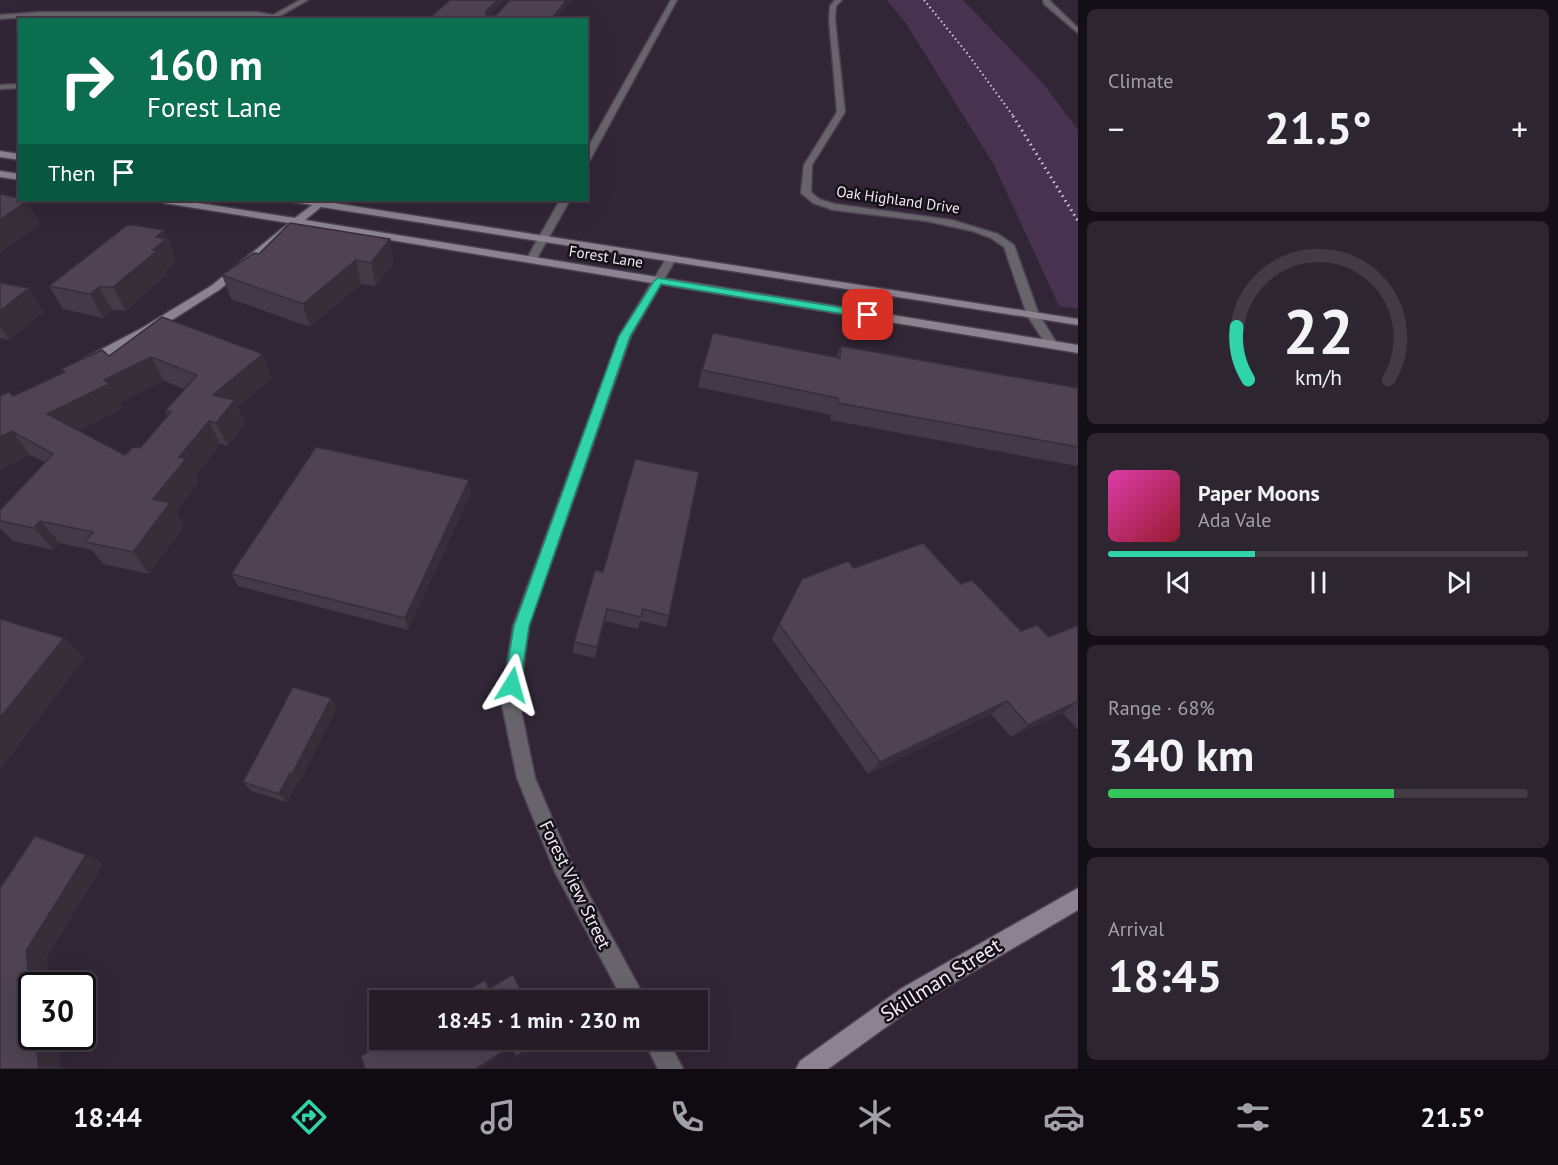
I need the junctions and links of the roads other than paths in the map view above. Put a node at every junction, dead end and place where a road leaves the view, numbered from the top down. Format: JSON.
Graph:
{"nodes":[{"id":1,"x":305,"y":0,"type":"edge"},
{"id":2,"x":674,"y":0,"type":"edge"},
{"id":3,"x":839,"y":0,"type":"edge"},
{"id":4,"x":1046,"y":0,"type":"edge"},
{"id":5,"x":119,"y":7,"type":"dead end"},
{"id":6,"x":112,"y":14,"type":"junction"},
{"id":7,"x":275,"y":16,"type":"junction"},
{"id":8,"x":0,"y":17,"type":"edge"},
{"id":9,"x":282,"y":18,"type":"edge"},
{"id":10,"x":1078,"y":31,"type":"edge"},
{"id":11,"x":18,"y":86,"type":"edge"},
{"id":12,"x":0,"y":87,"type":"edge"},
{"id":13,"x":0,"y":154,"type":"edge"},
{"id":14,"x":588,"y":156,"type":"edge"},
{"id":15,"x":18,"y":157,"type":"edge"},
{"id":16,"x":0,"y":174,"type":"edge"},
{"id":17,"x":18,"y":177,"type":"edge"},
{"id":18,"x":170,"y":201,"type":"edge"},
{"id":19,"x":301,"y":201,"type":"edge"},
{"id":20,"x":322,"y":201,"type":"edge"},
{"id":21,"x":564,"y":201,"type":"edge"},
{"id":22,"x":295,"y":222,"type":"junction"},
{"id":23,"x":543,"y":240,"type":"junction"},
{"id":24,"x":671,"y":259,"type":"junction"},
{"id":25,"x":531,"y":260,"type":"junction"},
{"id":26,"x":658,"y":281,"type":"junction"},
{"id":27,"x":1033,"y":315,"type":"junction"},
{"id":28,"x":1074,"y":322,"type":"edge"},
{"id":29,"x":1052,"y":345,"type":"junction"},
{"id":30,"x":1078,"y":349,"type":"edge"},
{"id":31,"x":72,"y":370,"type":"edge"},
{"id":32,"x":1078,"y":898,"type":"edge"},
{"id":33,"x":629,"y":990,"type":"edge"},
{"id":34,"x":661,"y":1050,"type":"edge"},
{"id":35,"x":671,"y":1069,"type":"edge"},
{"id":36,"x":808,"y":1069,"type":"edge"}],
"edges":[{"from":1,"to":7,"type":"street"},
{"from":2,"to":14,"type":"street"},
{"from":3,"to":27,"type":"street","name":"Oak Highland Drive"},
{"from":4,"to":10,"type":"street"},
{"from":5,"to":6,"type":"street"},
{"from":6,"to":7,"type":"street"},
{"from":6,"to":8,"type":"street"},
{"from":7,"to":9,"type":"street"},
{"from":11,"to":12,"type":"street"},
{"from":13,"to":15,"type":"main road"},
{"from":16,"to":17,"type":"main road"},
{"from":18,"to":22,"type":"main road","name":"Forest Lane"},
{"from":19,"to":22,"type":"main road"},
{"from":20,"to":22,"type":"main road"},
{"from":20,"to":23,"type":"main road","name":"Forest Lane"},
{"from":21,"to":23,"type":"street"},
{"from":22,"to":25,"type":"main road","name":"Forest Lane"},
{"from":22,"to":31,"type":"main road"},
{"from":23,"to":24,"type":"main road","name":"Forest Lane"},
{"from":23,"to":25,"type":"street"},
{"from":24,"to":26,"type":"street","name":"Forest View Street"},
{"from":24,"to":27,"type":"main road","name":"Forest Lane"},
{"from":25,"to":26,"type":"main road","name":"Forest Lane"},
{"from":26,"to":29,"type":"main road","name":"Forest Lane"},
{"from":26,"to":33,"type":"street","name":"Forest View Street"},
{"from":27,"to":28,"type":"main road","name":"Forest Lane"},
{"from":27,"to":29,"type":"street","name":"Oak Highland Drive"},
{"from":29,"to":30,"type":"main road","name":"Forest Lane"},
{"from":32,"to":36,"type":"main road","name":"Skillman Street"},
{"from":34,"to":35,"type":"street"}]}
